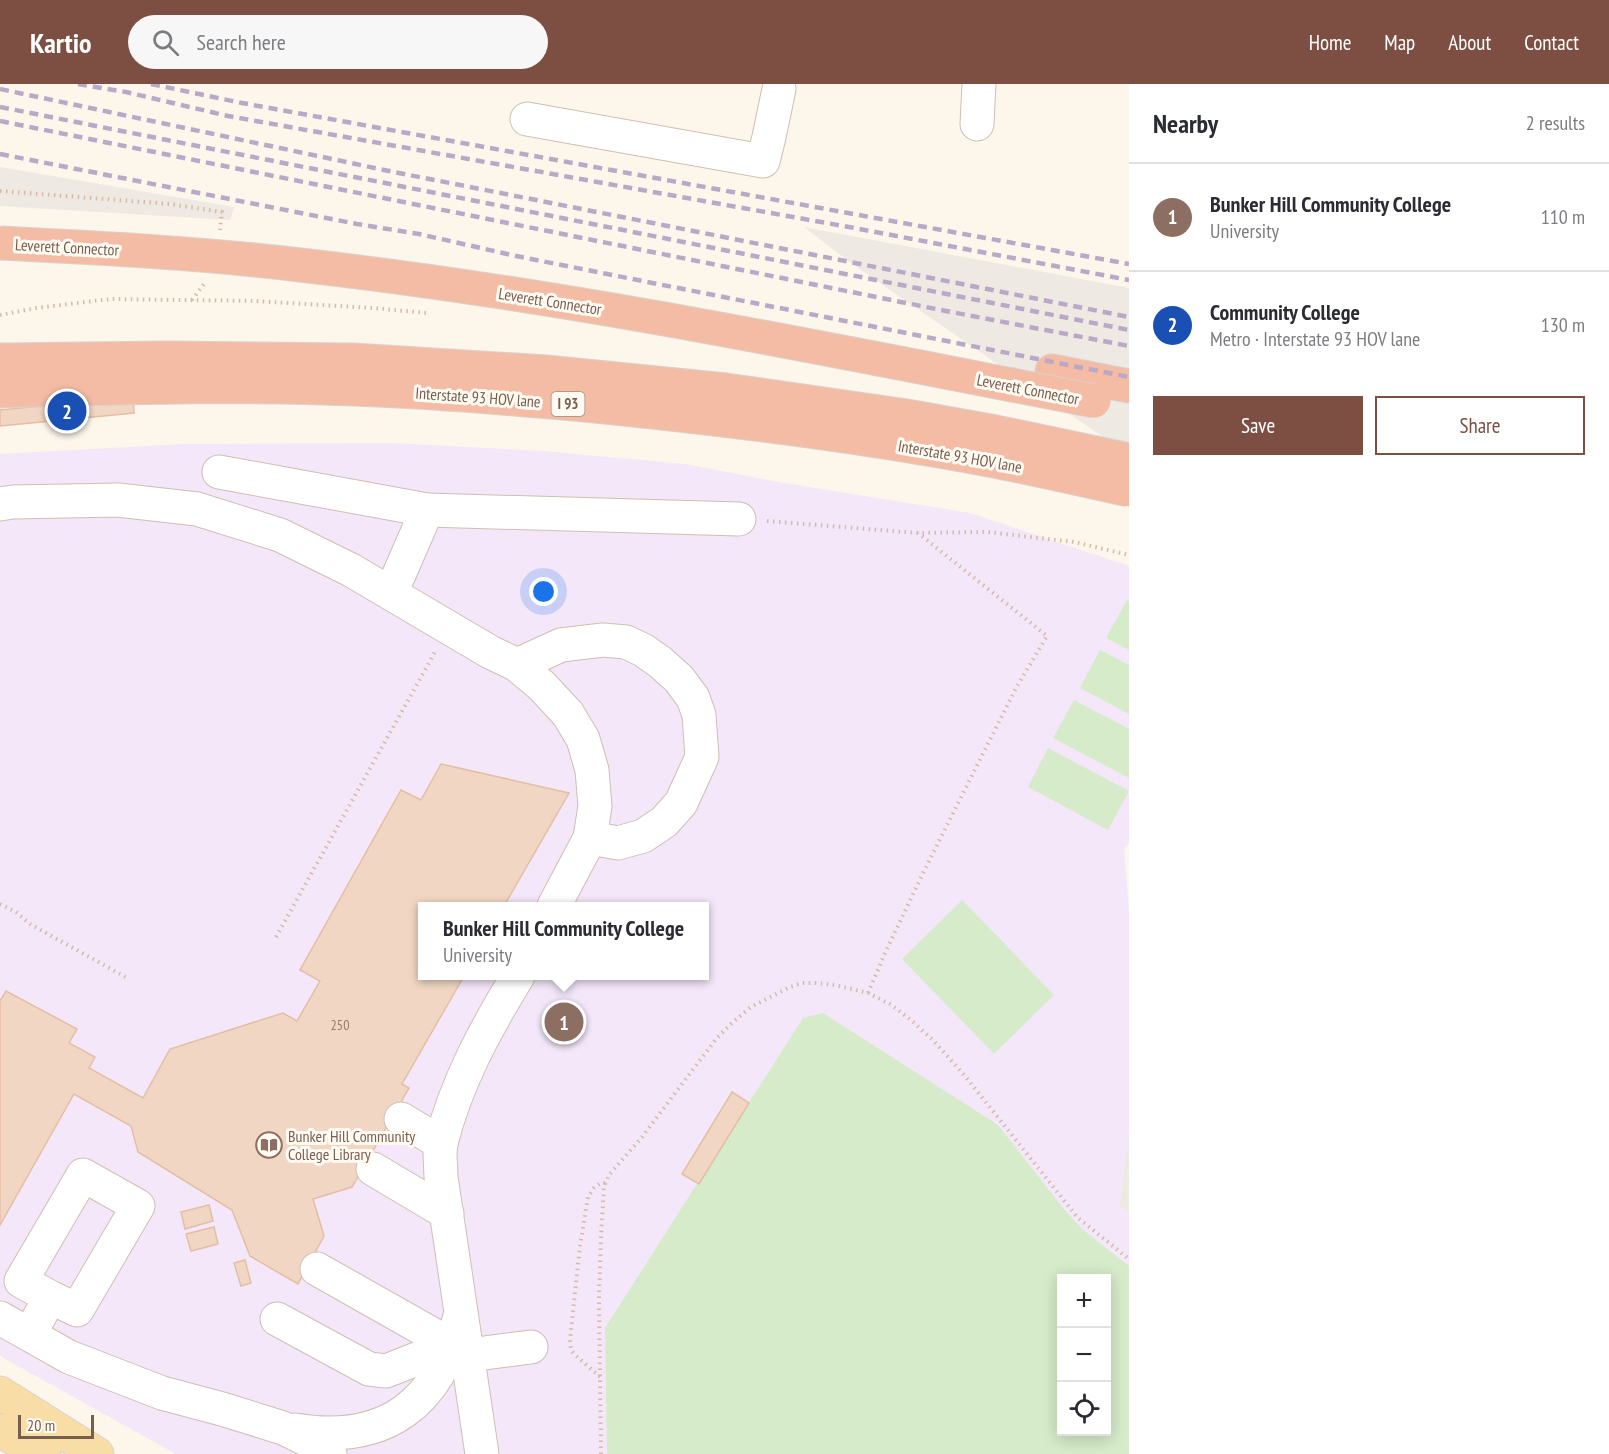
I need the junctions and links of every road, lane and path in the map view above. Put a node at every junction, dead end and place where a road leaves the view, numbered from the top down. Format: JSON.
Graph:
{"nodes":[{"id":1,"x":979,"y":84,"type":"edge"},
{"id":2,"x":779,"y":89,"type":"dead end"},
{"id":3,"x":527,"y":119,"type":"dead end"},
{"id":4,"x":977,"y":124,"type":"dead end"},
{"id":5,"x":0,"y":191,"type":"edge"},
{"id":6,"x":0,"y":222,"type":"edge"},
{"id":7,"x":219,"y":234,"type":"dead end"},
{"id":8,"x":0,"y":243,"type":"edge"},
{"id":9,"x":210,"y":277,"type":"dead end"},
{"id":10,"x":191,"y":300,"type":"junction"},
{"id":11,"x":428,"y":313,"type":"dead end"},
{"id":12,"x":0,"y":315,"type":"edge"},
{"id":13,"x":0,"y":360,"type":"edge"},
{"id":14,"x":0,"y":368,"type":"edge"},
{"id":15,"x":545,"y":381,"type":"junction"},
{"id":16,"x":1129,"y":386,"type":"edge"},
{"id":17,"x":0,"y":391,"type":"edge"},
{"id":18,"x":0,"y":403,"type":"edge"},
{"id":19,"x":1129,"y":408,"type":"edge"},
{"id":20,"x":1129,"y":460,"type":"edge"},
{"id":21,"x":1129,"y":469,"type":"edge"},
{"id":22,"x":219,"y":472,"type":"dead end"},
{"id":23,"x":1129,"y":490,"type":"edge"},
{"id":24,"x":0,"y":504,"type":"edge"},
{"id":25,"x":426,"y":510,"type":"junction"},
{"id":26,"x":739,"y":519,"type":"joint"},
{"id":27,"x":918,"y":533,"type":"junction"},
{"id":28,"x":1129,"y":555,"type":"edge"},
{"id":29,"x":391,"y":593,"type":"junction"},
{"id":30,"x":449,"y":628,"type":"junction"},
{"id":31,"x":517,"y":665,"type":"junction"},
{"id":32,"x":590,"y":838,"type":"junction"},
{"id":33,"x":556,"y":902,"type":"edge"},
{"id":34,"x":0,"y":904,"type":"edge"},
{"id":35,"x":276,"y":937,"type":"dead end"},
{"id":36,"x":129,"y":979,"type":"dead end"},
{"id":37,"x":515,"y":980,"type":"edge"},
{"id":38,"x":868,"y":993,"type":"junction"},
{"id":39,"x":401,"y":1119,"type":"dead end"},
{"id":40,"x":441,"y":1143,"type":"junction"},
{"id":41,"x":373,"y":1169,"type":"dead end"},
{"id":42,"x":606,"y":1184,"type":"junction"},
{"id":43,"x":447,"y":1214,"type":"junction"},
{"id":44,"x":1129,"y":1260,"type":"edge"},
{"id":45,"x":317,"y":1269,"type":"dead end"},
{"id":46,"x":50,"y":1297,"type":"dead end"},
{"id":47,"x":0,"y":1318,"type":"edge"},
{"id":48,"x":277,"y":1318,"type":"dead end"},
{"id":49,"x":30,"y":1334,"type":"junction"},
{"id":50,"x":531,"y":1347,"type":"dead end"},
{"id":51,"x":460,"y":1350,"type":"junction"},
{"id":52,"x":600,"y":1377,"type":"junction"},
{"id":53,"x":0,"y":1393,"type":"edge"},
{"id":54,"x":283,"y":1428,"type":"junction"},
{"id":55,"x":0,"y":1431,"type":"edge"},
{"id":56,"x":44,"y":1454,"type":"edge"},
{"id":57,"x":97,"y":1454,"type":"edge"},
{"id":58,"x":330,"y":1454,"type":"edge"},
{"id":59,"x":482,"y":1454,"type":"edge"},
{"id":60,"x":601,"y":1454,"type":"edge"}],
"edges":[{"from":1,"to":4,"type":"lane"},
{"from":2,"to":3,"type":"lane"},
{"from":5,"to":7,"type":"path"},
{"from":6,"to":16,"type":"highway","name":"Leverett Connector"},
{"from":8,"to":19,"type":"highway","name":"Leverett Connector","bridge":true},
{"from":9,"to":10,"type":"path"},
{"from":10,"to":11,"type":"path"},
{"from":10,"to":12,"type":"path"},
{"from":13,"to":20,"type":"highway","number":"I 93","bridge":true},
{"from":14,"to":15,"type":"highway","number":"I 93"},
{"from":15,"to":18,"type":"highway","bridge":true},
{"from":15,"to":21,"type":"highway","number":"I 93"},
{"from":17,"to":23,"type":"highway","name":"Interstate 93 HOV lane","number":"I 93","bridge":true},
{"from":22,"to":25,"type":"lane"},
{"from":24,"to":29,"type":"lane"},
{"from":25,"to":26,"type":"lane"},
{"from":25,"to":29,"type":"lane"},
{"from":26,"to":27,"type":"path"},
{"from":27,"to":28,"type":"path"},
{"from":27,"to":38,"type":"path"},
{"from":29,"to":30,"type":"lane"},
{"from":30,"to":31,"type":"lane"},
{"from":30,"to":35,"type":"path"},
{"from":31,"to":32,"type":"lane"},
{"from":31,"to":32,"type":"lane"},
{"from":32,"to":33,"type":"lane"},
{"from":34,"to":36,"type":"path"},
{"from":37,"to":40,"type":"lane"},
{"from":38,"to":42,"type":"path"},
{"from":38,"to":44,"type":"path"},
{"from":39,"to":40,"type":"lane"},
{"from":40,"to":43,"type":"lane"},
{"from":41,"to":43,"type":"lane"},
{"from":42,"to":52,"type":"path"},
{"from":42,"to":52,"type":"path"},
{"from":43,"to":51,"type":"lane"},
{"from":45,"to":51,"type":"lane"},
{"from":46,"to":49,"type":"lane"},
{"from":47,"to":49,"type":"lane"},
{"from":48,"to":51,"type":"lane"},
{"from":49,"to":54,"type":"lane"},
{"from":50,"to":51,"type":"lane"},
{"from":51,"to":54,"type":"lane"},
{"from":51,"to":59,"type":"lane"},
{"from":52,"to":60,"type":"path"},
{"from":53,"to":57,"type":"main road"},
{"from":54,"to":58,"type":"lane"},
{"from":55,"to":56,"type":"main road"}]}
